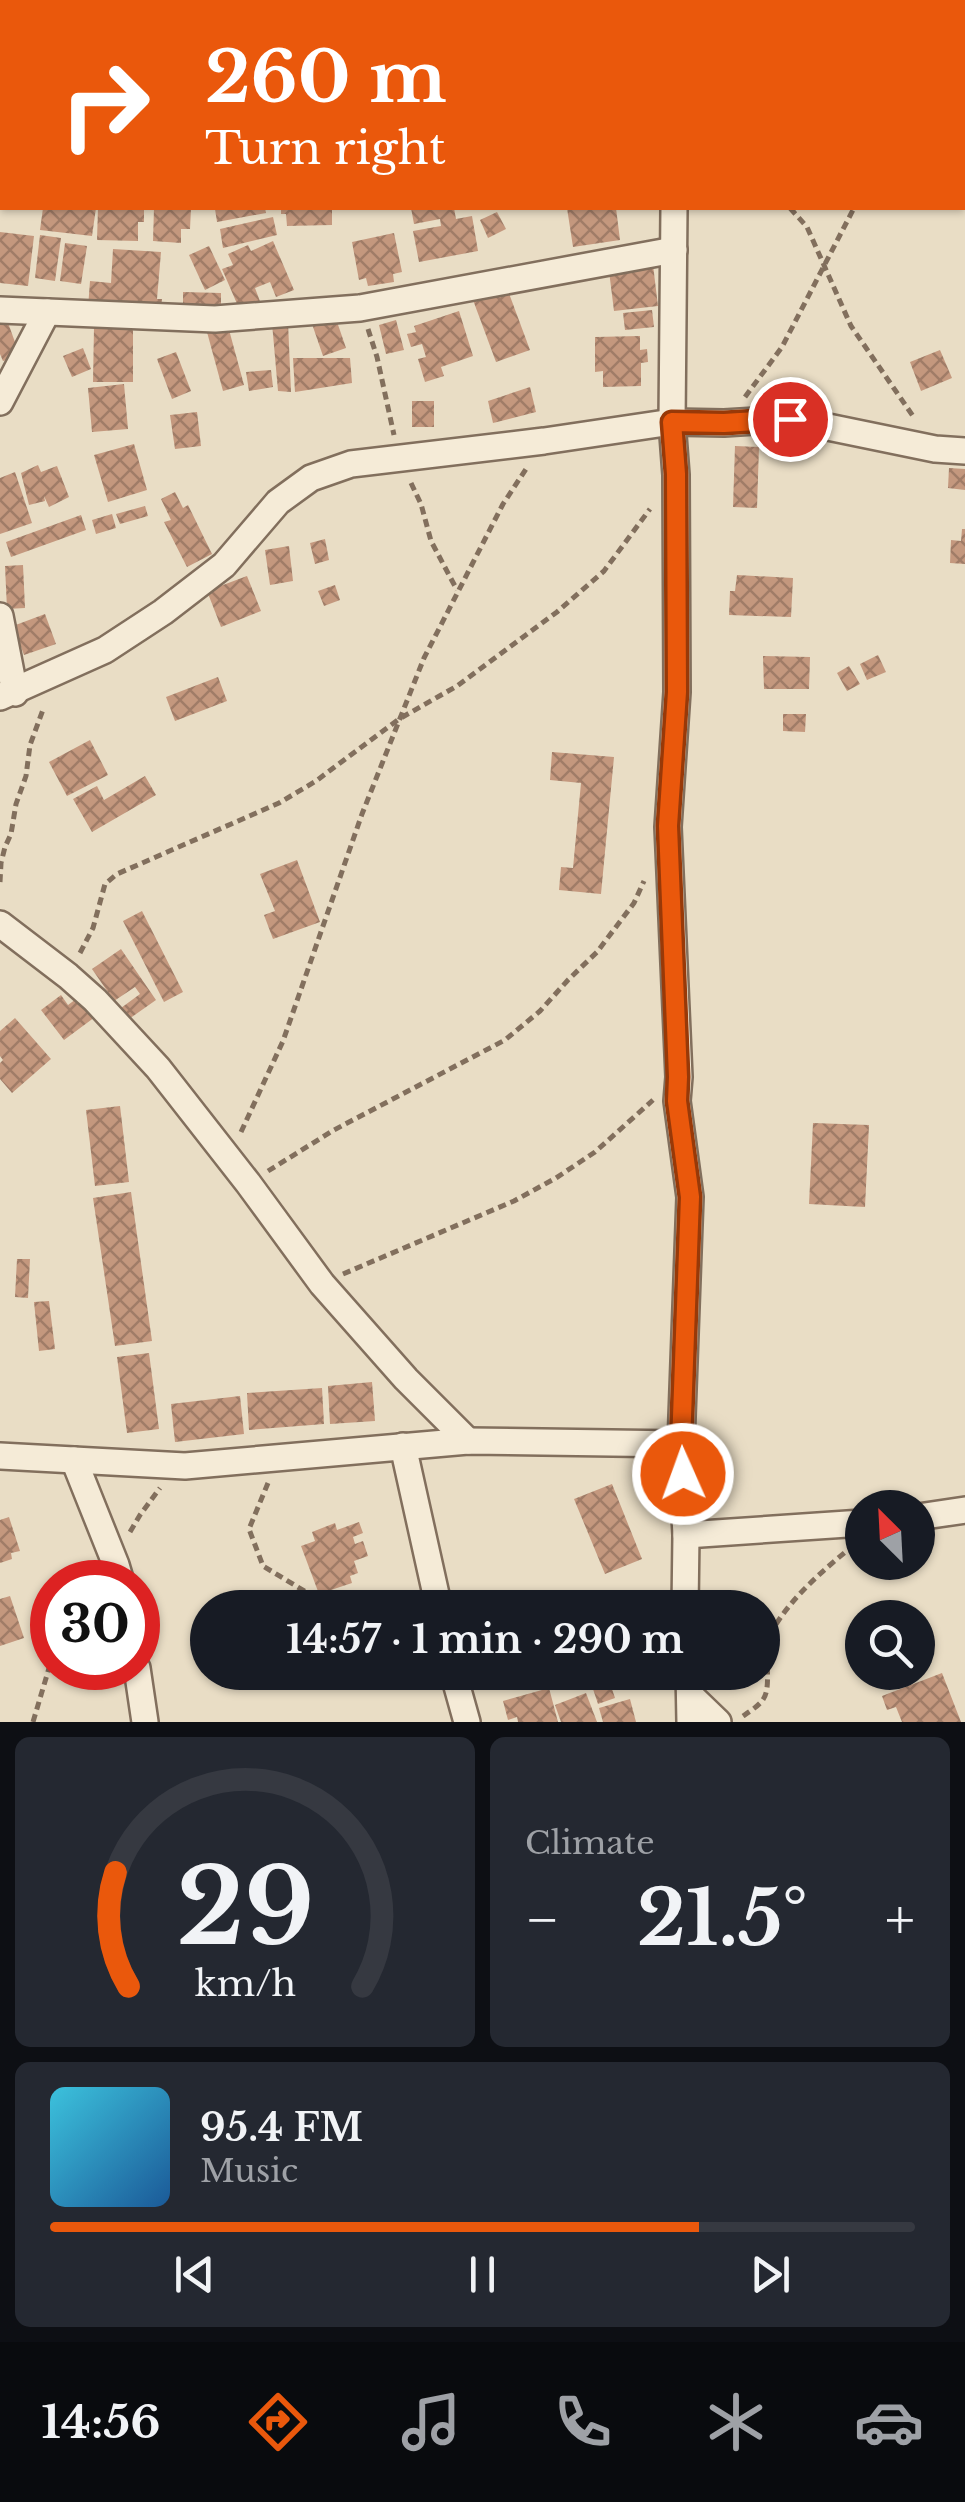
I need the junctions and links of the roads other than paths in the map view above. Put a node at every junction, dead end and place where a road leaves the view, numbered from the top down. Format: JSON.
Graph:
{"nodes":[{"id":1,"x":674,"y":210,"type":"edge"},
{"id":2,"x":674,"y":250,"type":"junction"},
{"id":3,"x":0,"y":310,"type":"edge"},
{"id":4,"x":47,"y":312,"type":"junction"},
{"id":5,"x":0,"y":402,"type":"edge"},
{"id":6,"x":672,"y":422,"type":"junction"},
{"id":7,"x":965,"y":451,"type":"edge"},
{"id":8,"x":0,"y":616,"type":"edge"},
{"id":9,"x":7,"y":695,"type":"edge"},
{"id":10,"x":0,"y":924,"type":"edge"},
{"id":11,"x":468,"y":1441,"type":"junction"},
{"id":12,"x":681,"y":1444,"type":"junction"},
{"id":13,"x":402,"y":1446,"type":"junction"},
{"id":14,"x":0,"y":1456,"type":"edge"},
{"id":15,"x":74,"y":1460,"type":"junction"},
{"id":16,"x":965,"y":1510,"type":"edge"},
{"id":17,"x":935,"y":1514,"type":"edge"},
{"id":18,"x":845,"y":1524,"type":"edge"},
{"id":19,"x":686,"y":1535,"type":"junction"},
{"id":20,"x":113,"y":1560,"type":"edge"},
{"id":21,"x":434,"y":1590,"type":"edge"},
{"id":22,"x":685,"y":1590,"type":"edge"},
{"id":23,"x":140,"y":1690,"type":"edge"},
{"id":24,"x":458,"y":1690,"type":"edge"},
{"id":25,"x":690,"y":1690,"type":"edge"},
{"id":26,"x":694,"y":1690,"type":"edge"},
{"id":27,"x":145,"y":1722,"type":"edge"},
{"id":28,"x":467,"y":1722,"type":"edge"},
{"id":29,"x":690,"y":1722,"type":"edge"},
{"id":30,"x":718,"y":1722,"type":"edge"}],
"edges":[{"from":1,"to":2,"type":"street"},
{"from":2,"to":4,"type":"street"},
{"from":2,"to":6,"type":"street"},
{"from":3,"to":4,"type":"street"},
{"from":4,"to":5,"type":"street"},
{"from":6,"to":7,"type":"street"},
{"from":6,"to":9,"type":"street"},
{"from":6,"to":12,"type":"street"},
{"from":8,"to":9,"type":"street"},
{"from":10,"to":11,"type":"street"},
{"from":11,"to":12,"type":"street"},
{"from":11,"to":13,"type":"street"},
{"from":12,"to":19,"type":"street"},
{"from":13,"to":15,"type":"street"},
{"from":13,"to":21,"type":"street"},
{"from":14,"to":15,"type":"street"},
{"from":15,"to":20,"type":"street"},
{"from":16,"to":17,"type":"street"},
{"from":18,"to":19,"type":"street"},
{"from":19,"to":22,"type":"street"},
{"from":23,"to":27,"type":"street"},
{"from":24,"to":28,"type":"street"},
{"from":25,"to":29,"type":"street"},
{"from":26,"to":30,"type":"street"}]}
